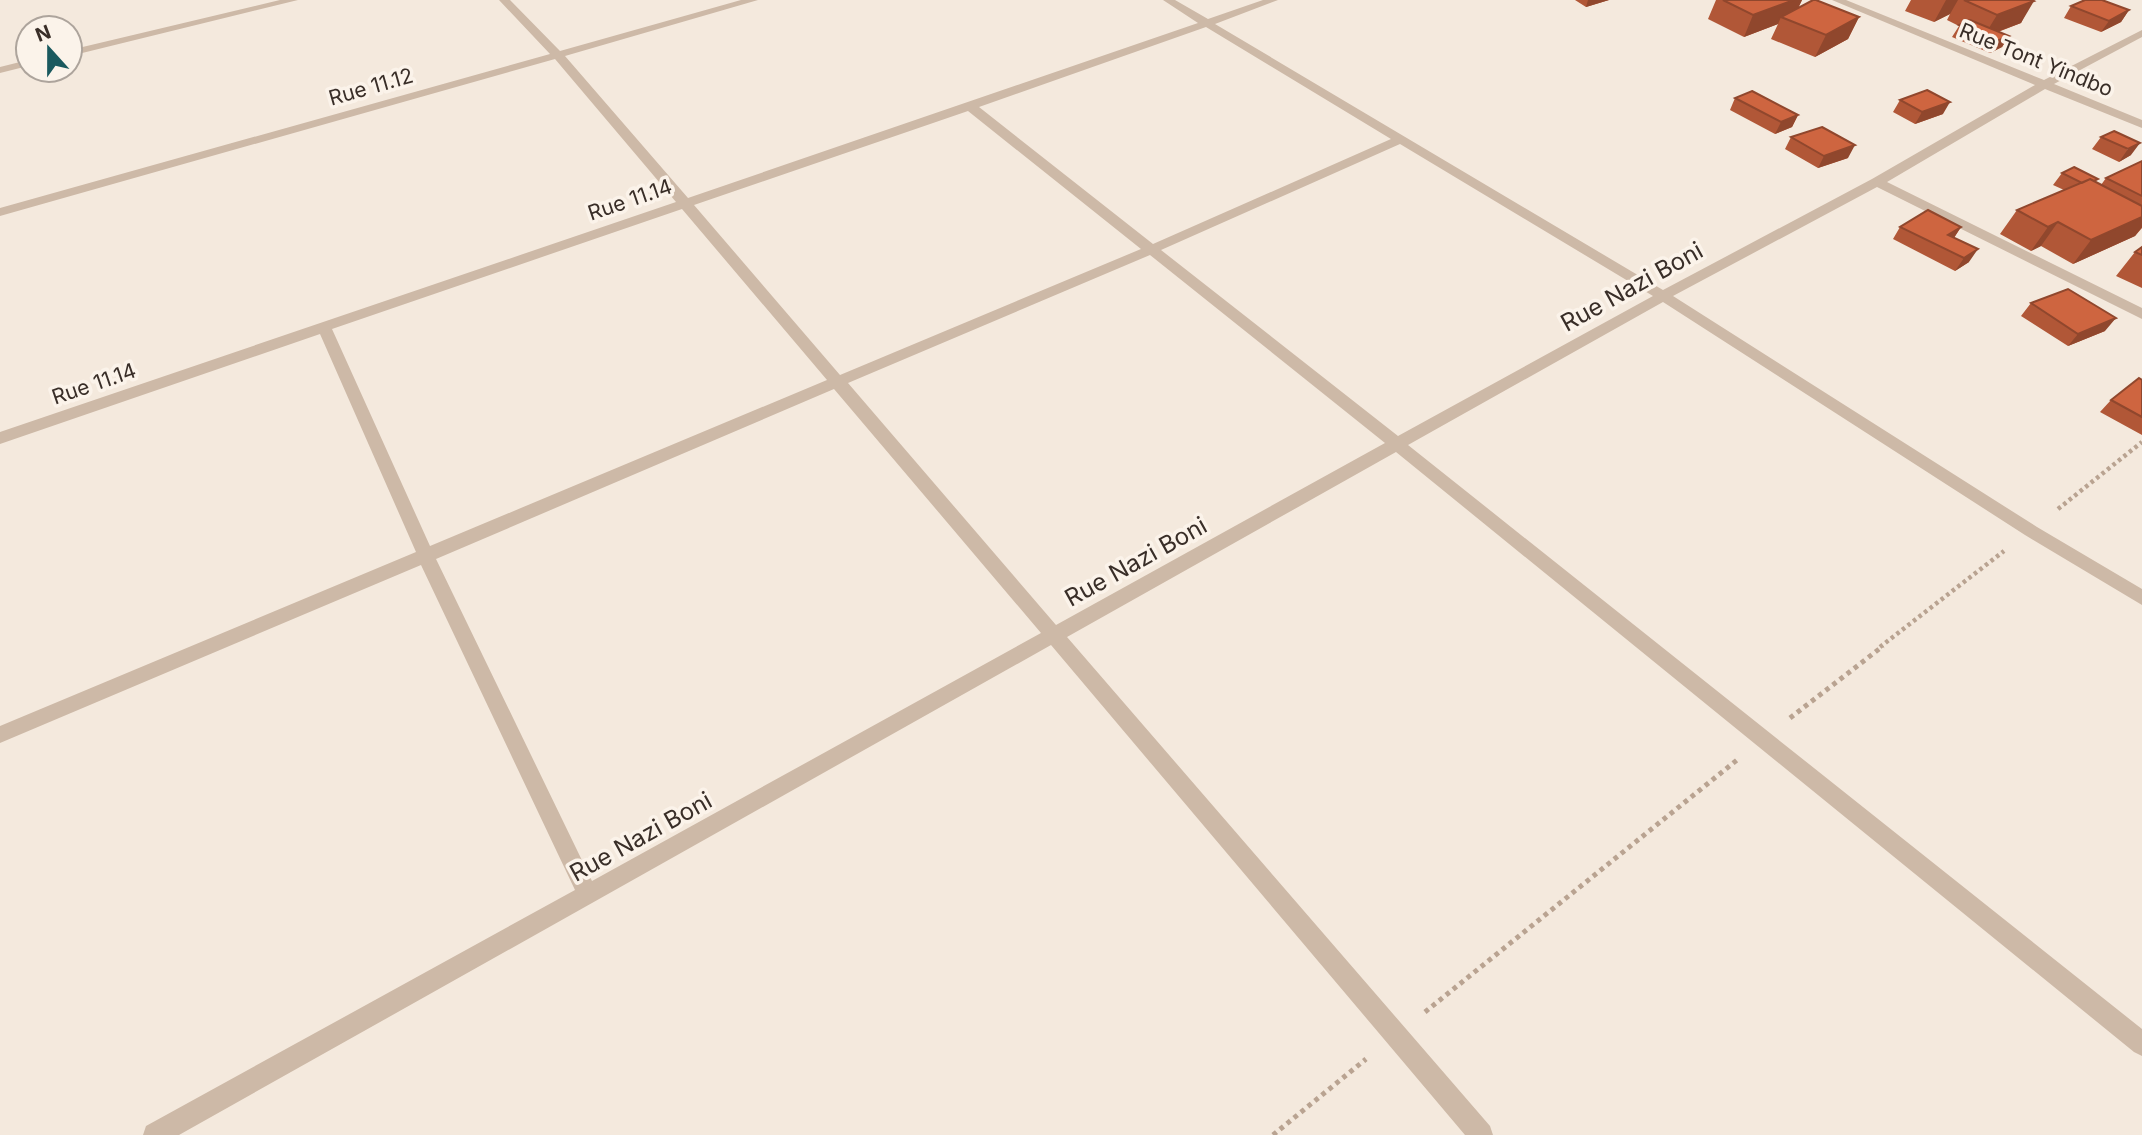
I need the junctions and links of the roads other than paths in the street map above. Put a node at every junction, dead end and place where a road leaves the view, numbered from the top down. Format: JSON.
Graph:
{"nodes":[{"id":1,"x":293,"y":0,"type":"edge"},
{"id":2,"x":504,"y":0,"type":"edge"},
{"id":3,"x":753,"y":0,"type":"edge"},
{"id":4,"x":1168,"y":0,"type":"edge"},
{"id":5,"x":1273,"y":0,"type":"edge"},
{"id":6,"x":1837,"y":0,"type":"edge"},
{"id":7,"x":1209,"y":22,"type":"junction"},
{"id":8,"x":2142,"y":33,"type":"edge"},
{"id":9,"x":84,"y":50,"type":"edge"},
{"id":10,"x":557,"y":54,"type":"junction"},
{"id":11,"x":2045,"y":84,"type":"junction"},
{"id":12,"x":970,"y":106,"type":"junction"},
{"id":13,"x":2142,"y":124,"type":"edge"},
{"id":14,"x":1401,"y":139,"type":"junction"},
{"id":15,"x":1877,"y":182,"type":"junction"},
{"id":16,"x":684,"y":203,"type":"junction"},
{"id":17,"x":0,"y":212,"type":"edge"},
{"id":18,"x":1150,"y":250,"type":"junction"},
{"id":19,"x":1663,"y":296,"type":"junction"},
{"id":20,"x":2142,"y":314,"type":"edge"},
{"id":21,"x":324,"y":327,"type":"junction"},
{"id":22,"x":836,"y":381,"type":"junction"},
{"id":23,"x":0,"y":438,"type":"edge"},
{"id":24,"x":1398,"y":445,"type":"junction"},
{"id":25,"x":426,"y":556,"type":"junction"},
{"id":26,"x":2142,"y":598,"type":"edge"},
{"id":27,"x":1053,"y":635,"type":"junction"},
{"id":28,"x":0,"y":735,"type":"edge"},
{"id":29,"x":588,"y":895,"type":"junction"},
{"id":30,"x":2142,"y":1044,"type":"edge"},
{"id":31,"x":155,"y":1135,"type":"edge"},
{"id":32,"x":1481,"y":1135,"type":"edge"}],
"edges":[{"from":1,"to":9,"type":"street"},
{"from":2,"to":10,"type":"street"},
{"from":3,"to":10,"type":"street","name":"Rue 11.12"},
{"from":4,"to":7,"type":"street"},
{"from":5,"to":7,"type":"street","name":"Rue 11.14"},
{"from":6,"to":11,"type":"street","name":"Rue Tont Yindbo"},
{"from":7,"to":12,"type":"street","name":"Rue 11.14"},
{"from":7,"to":14,"type":"street"},
{"from":8,"to":11,"type":"street","name":"Rue Nazi Boni"},
{"from":10,"to":16,"type":"street"},
{"from":10,"to":17,"type":"street","name":"Rue 11.12"},
{"from":11,"to":13,"type":"street","name":"Rue Tont Yindbo"},
{"from":11,"to":15,"type":"street","name":"Rue Nazi Boni"},
{"from":12,"to":16,"type":"street","name":"Rue 11.14"},
{"from":12,"to":18,"type":"street"},
{"from":14,"to":18,"type":"street"},
{"from":14,"to":19,"type":"street"},
{"from":15,"to":19,"type":"street","name":"Rue Nazi Boni"},
{"from":15,"to":20,"type":"street"},
{"from":16,"to":21,"type":"street","name":"Rue 11.14"},
{"from":16,"to":22,"type":"street"},
{"from":18,"to":22,"type":"street"},
{"from":18,"to":24,"type":"street"},
{"from":19,"to":24,"type":"street","name":"Rue Nazi Boni"},
{"from":19,"to":26,"type":"street"},
{"from":21,"to":23,"type":"street","name":"Rue 11.14"},
{"from":21,"to":25,"type":"street"},
{"from":22,"to":25,"type":"street"},
{"from":22,"to":27,"type":"street"},
{"from":24,"to":27,"type":"street","name":"Rue Nazi Boni"},
{"from":24,"to":30,"type":"street"},
{"from":25,"to":28,"type":"street"},
{"from":25,"to":29,"type":"street"},
{"from":27,"to":29,"type":"street","name":"Rue Nazi Boni"},
{"from":27,"to":32,"type":"street"},
{"from":29,"to":31,"type":"street","name":"Rue Nazi Boni"}]}
